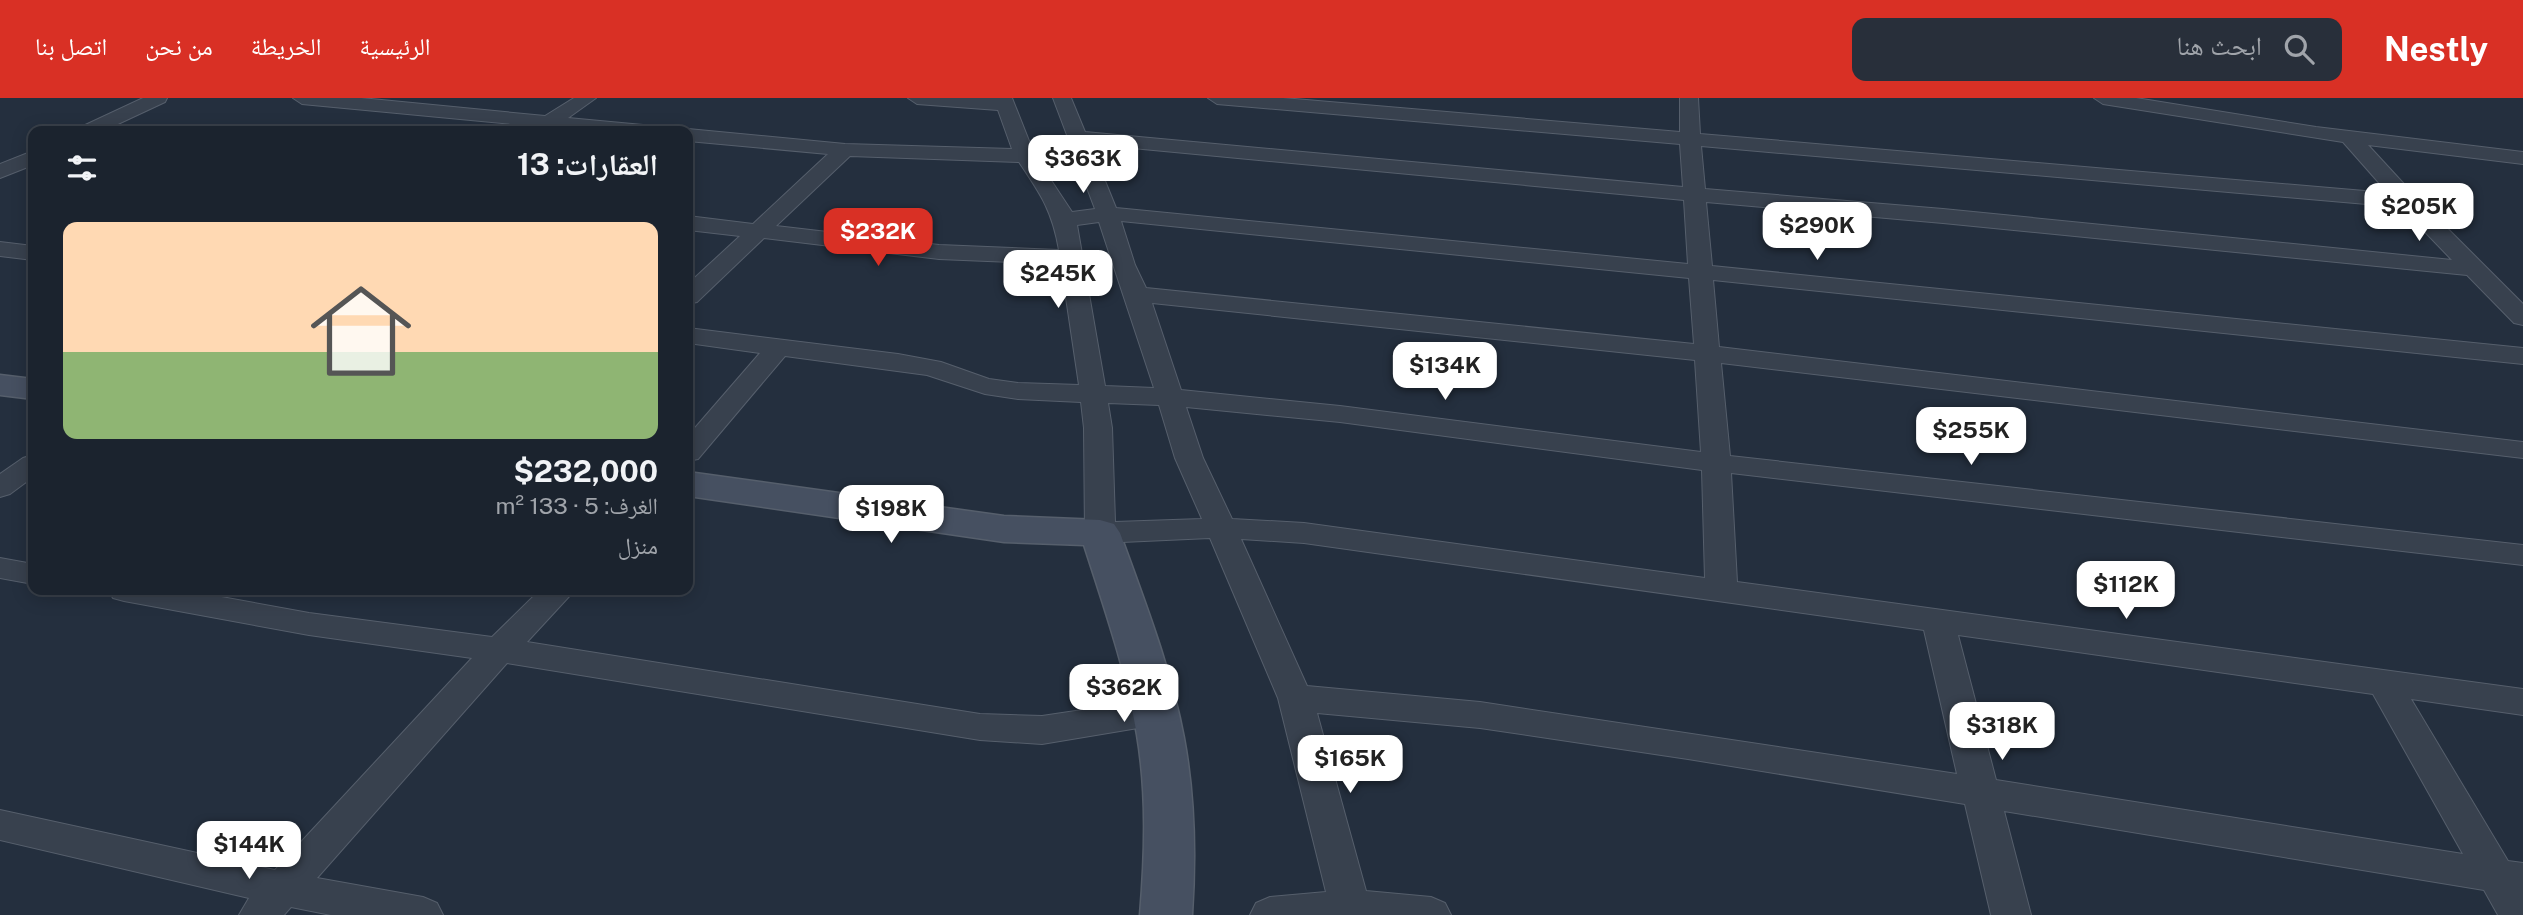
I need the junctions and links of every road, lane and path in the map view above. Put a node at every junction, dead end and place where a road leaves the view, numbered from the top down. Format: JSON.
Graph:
{"nodes":[{"id":1,"x":158,"y":98,"type":"edge"},
{"id":2,"x":302,"y":98,"type":"edge"},
{"id":3,"x":587,"y":98,"type":"edge"},
{"id":4,"x":917,"y":98,"type":"edge"},
{"id":5,"x":1062,"y":98,"type":"edge"},
{"id":6,"x":1217,"y":98,"type":"edge"},
{"id":7,"x":1689,"y":98,"type":"edge"},
{"id":8,"x":2103,"y":98,"type":"edge"},
{"id":9,"x":1004,"y":102,"type":"edge"},
{"id":10,"x":1325,"y":102,"type":"edge"},
{"id":11,"x":1285,"y":104,"type":"junction"},
{"id":12,"x":498,"y":117,"type":"junction"},
{"id":13,"x":548,"y":122,"type":"junction"},
{"id":14,"x":99,"y":126,"type":"edge"},
{"id":15,"x":484,"y":126,"type":"edge"},
{"id":16,"x":590,"y":126,"type":"edge"},
{"id":17,"x":693,"y":135,"type":"edge"},
{"id":18,"x":1078,"y":137,"type":"junction"},
{"id":19,"x":2349,"y":137,"type":"junction"},
{"id":20,"x":1690,"y":138,"type":"junction"},
{"id":21,"x":1270,"y":141,"type":"junction"},
{"id":22,"x":845,"y":150,"type":"junction"},
{"id":23,"x":1025,"y":156,"type":"junction"},
{"id":24,"x":2523,"y":158,"type":"edge"},
{"id":25,"x":28,"y":159,"type":"edge"},
{"id":26,"x":0,"y":172,"type":"edge"},
{"id":27,"x":1696,"y":195,"type":"junction"},
{"id":28,"x":2407,"y":201,"type":"junction"},
{"id":29,"x":1108,"y":214,"type":"junction"},
{"id":30,"x":1065,"y":220,"type":"junction"},
{"id":31,"x":693,"y":224,"type":"edge"},
{"id":32,"x":760,"y":231,"type":"junction"},
{"id":33,"x":0,"y":249,"type":"edge"},
{"id":34,"x":28,"y":253,"type":"edge"},
{"id":35,"x":28,"y":254,"type":"edge"},
{"id":36,"x":1073,"y":263,"type":"junction"},
{"id":37,"x":1123,"y":265,"type":"junction"},
{"id":38,"x":0,"y":268,"type":"edge"},
{"id":39,"x":2475,"y":269,"type":"junction"},
{"id":40,"x":1700,"y":274,"type":"junction"},
{"id":41,"x":693,"y":292,"type":"edge"},
{"id":42,"x":1137,"y":294,"type":"junction"},
{"id":43,"x":2523,"y":318,"type":"edge"},
{"id":44,"x":693,"y":337,"type":"edge"},
{"id":45,"x":778,"y":349,"type":"junction"},
{"id":46,"x":1707,"y":355,"type":"junction"},
{"id":47,"x":2523,"y":356,"type":"edge"},
{"id":48,"x":0,"y":385,"type":"edge"},
{"id":49,"x":28,"y":388,"type":"edge"},
{"id":50,"x":1094,"y":394,"type":"junction"},
{"id":51,"x":1168,"y":397,"type":"junction"},
{"id":52,"x":693,"y":447,"type":"edge"},
{"id":53,"x":2523,"y":450,"type":"edge"},
{"id":54,"x":1716,"y":463,"type":"junction"},
{"id":55,"x":28,"y":468,"type":"edge"},
{"id":56,"x":693,"y":485,"type":"edge"},
{"id":57,"x":0,"y":488,"type":"edge"},
{"id":58,"x":1219,"y":526,"type":"junction"},
{"id":59,"x":1100,"y":533,"type":"junction"},
{"id":60,"x":2523,"y":555,"type":"edge"},
{"id":61,"x":0,"y":568,"type":"edge"},
{"id":62,"x":28,"y":573,"type":"edge"},
{"id":63,"x":1721,"y":591,"type":"junction"},
{"id":64,"x":151,"y":595,"type":"edge"},
{"id":65,"x":554,"y":595,"type":"edge"},
{"id":66,"x":1938,"y":622,"type":"junction"},
{"id":67,"x":499,"y":650,"type":"junction"},
{"id":68,"x":2384,"y":683,"type":"junction"},
{"id":69,"x":1295,"y":698,"type":"junction"},
{"id":70,"x":2523,"y":702,"type":"edge"},
{"id":71,"x":1156,"y":712,"type":"junction"},
{"id":72,"x":1979,"y":791,"type":"junction"},
{"id":73,"x":0,"y":825,"type":"edge"},
{"id":74,"x":2509,"y":878,"type":"edge"},
{"id":75,"x":271,"y":902,"type":"edge"},
{"id":76,"x":1350,"y":907,"type":"junction"},
{"id":77,"x":423,"y":915,"type":"edge"},
{"id":78,"x":1166,"y":915,"type":"edge"},
{"id":79,"x":1271,"y":915,"type":"edge"},
{"id":80,"x":1431,"y":915,"type":"edge"},
{"id":81,"x":2011,"y":915,"type":"edge"},
{"id":82,"x":2519,"y":915,"type":"edge"}],
"edges":[{"from":1,"to":14,"type":"street"},
{"from":2,"to":12,"type":"street"},
{"from":3,"to":13,"type":"street"},
{"from":4,"to":9,"type":"street"},
{"from":5,"to":18,"type":"street"},
{"from":6,"to":11,"type":"street"},
{"from":7,"to":20,"type":"street"},
{"from":8,"to":19,"type":"street"},
{"from":9,"to":23,"type":"street"},
{"from":10,"to":11,"type":"street"},
{"from":10,"to":20,"type":"street"},
{"from":11,"to":21,"type":"street"},
{"from":12,"to":13,"type":"street"},
{"from":12,"to":15,"type":"street"},
{"from":13,"to":16,"type":"street"},
{"from":17,"to":22,"type":"street"},
{"from":18,"to":21,"type":"street"},
{"from":18,"to":29,"type":"street"},
{"from":19,"to":24,"type":"street"},
{"from":19,"to":28,"type":"street"},
{"from":20,"to":27,"type":"street"},
{"from":20,"to":28,"type":"street"},
{"from":21,"to":27,"type":"street"},
{"from":22,"to":23,"type":"street"},
{"from":22,"to":32,"type":"street"},
{"from":23,"to":30,"type":"street"},
{"from":25,"to":26,"type":"street"},
{"from":27,"to":39,"type":"street"},
{"from":27,"to":40,"type":"street"},
{"from":28,"to":39,"type":"street"},
{"from":29,"to":30,"type":"street"},
{"from":29,"to":37,"type":"street"},
{"from":29,"to":40,"type":"street"},
{"from":30,"to":36,"type":"street"},
{"from":31,"to":32,"type":"street"},
{"from":32,"to":36,"type":"street"},
{"from":32,"to":41,"type":"street"},
{"from":33,"to":34,"type":"street"},
{"from":35,"to":38,"type":"street"},
{"from":36,"to":37,"type":"street"},
{"from":36,"to":50,"type":"street"},
{"from":37,"to":42,"type":"street"},
{"from":39,"to":43,"type":"street"},
{"from":40,"to":46,"type":"street"},
{"from":40,"to":47,"type":"street"},
{"from":42,"to":46,"type":"street"},
{"from":42,"to":51,"type":"street"},
{"from":44,"to":45,"type":"street"},
{"from":45,"to":50,"type":"street"},
{"from":45,"to":52,"type":"street"},
{"from":46,"to":53,"type":"street"},
{"from":46,"to":54,"type":"street"},
{"from":48,"to":49,"type":"street"},
{"from":50,"to":51,"type":"street"},
{"from":50,"to":59,"type":"street"},
{"from":51,"to":54,"type":"street"},
{"from":51,"to":58,"type":"street"},
{"from":54,"to":60,"type":"street"},
{"from":54,"to":63,"type":"street"},
{"from":55,"to":57,"type":"street"},
{"from":56,"to":59,"type":"street"},
{"from":58,"to":59,"type":"street"},
{"from":58,"to":63,"type":"street"},
{"from":58,"to":69,"type":"street"},
{"from":59,"to":71,"type":"street"},
{"from":61,"to":62,"type":"street"},
{"from":63,"to":66,"type":"street"},
{"from":64,"to":67,"type":"street"},
{"from":65,"to":67,"type":"street"},
{"from":66,"to":68,"type":"street"},
{"from":66,"to":72,"type":"street"},
{"from":67,"to":71,"type":"street"},
{"from":67,"to":75,"type":"street"},
{"from":68,"to":70,"type":"street"},
{"from":68,"to":74,"type":"street"},
{"from":69,"to":72,"type":"street"},
{"from":69,"to":76,"type":"street"},
{"from":71,"to":78,"type":"street"},
{"from":72,"to":74,"type":"street"},
{"from":72,"to":81,"type":"street"},
{"from":73,"to":75,"type":"street"},
{"from":74,"to":82,"type":"street"},
{"from":75,"to":77,"type":"street"},
{"from":76,"to":79,"type":"street"},
{"from":76,"to":80,"type":"street"}]}
